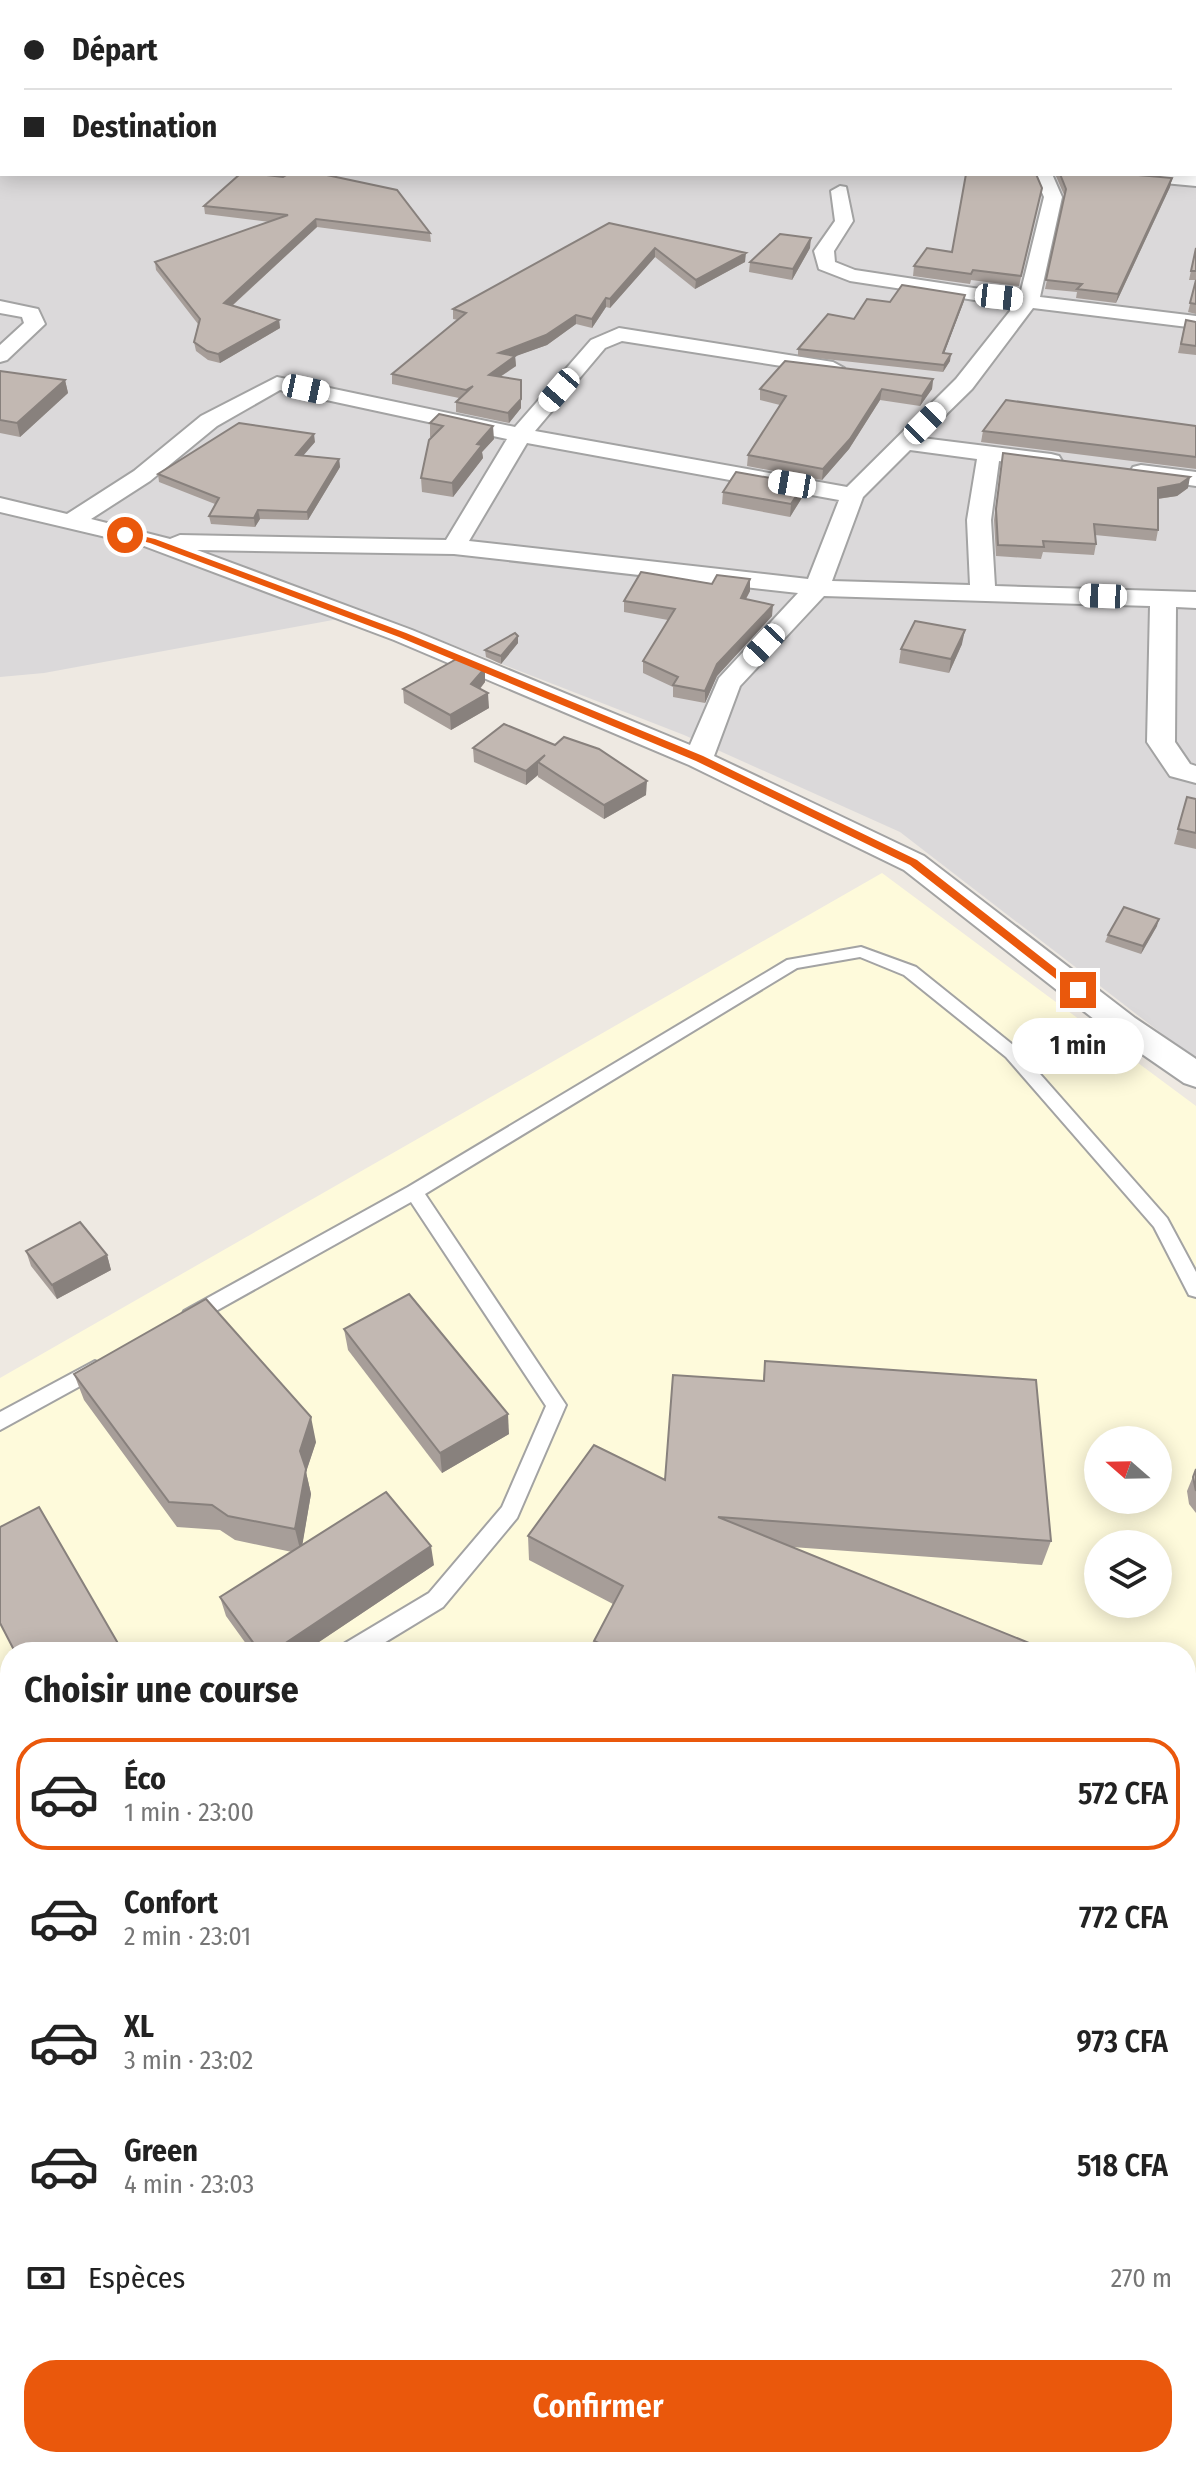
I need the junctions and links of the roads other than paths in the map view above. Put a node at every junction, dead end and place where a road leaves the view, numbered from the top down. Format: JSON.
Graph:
{"nodes":[{"id":1,"x":1044,"y":176,"type":"edge"},
{"id":2,"x":1142,"y":176,"type":"edge"},
{"id":3,"x":1196,"y":181,"type":"edge"},
{"id":4,"x":840,"y":191,"type":"dead end"},
{"id":5,"x":1029,"y":300,"type":"junction"},
{"id":6,"x":0,"y":307,"type":"edge"},
{"id":7,"x":1196,"y":322,"type":"edge"},
{"id":8,"x":0,"y":356,"type":"edge"},
{"id":9,"x":855,"y":371,"type":"edge"},
{"id":10,"x":933,"y":381,"type":"edge"},
{"id":11,"x":964,"y":384,"type":"junction"},
{"id":12,"x":520,"y":435,"type":"junction"},
{"id":13,"x":905,"y":443,"type":"junction"},
{"id":14,"x":989,"y":453,"type":"junction"},
{"id":15,"x":1078,"y":464,"type":"edge"},
{"id":16,"x":1122,"y":469,"type":"edge"},
{"id":17,"x":1196,"y":479,"type":"edge"},
{"id":18,"x":852,"y":495,"type":"junction"},
{"id":19,"x":0,"y":505,"type":"edge"},
{"id":20,"x":70,"y":522,"type":"junction"},
{"id":21,"x":152,"y":541,"type":"junction"},
{"id":22,"x":454,"y":547,"type":"junction"},
{"id":23,"x":817,"y":588,"type":"junction"},
{"id":24,"x":983,"y":593,"type":"junction"},
{"id":25,"x":1163,"y":598,"type":"junction"},
{"id":26,"x":1196,"y":600,"type":"edge"},
{"id":27,"x":699,"y":759,"type":"junction"},
{"id":28,"x":1196,"y":775,"type":"edge"},
{"id":29,"x":1196,"y":1075,"type":"edge"},
{"id":30,"x":414,"y":1192,"type":"junction"},
{"id":31,"x":1196,"y":1290,"type":"edge"},
{"id":32,"x":179,"y":1322,"type":"edge"},
{"id":33,"x":110,"y":1361,"type":"edge"},
{"id":34,"x":0,"y":1422,"type":"edge"},
{"id":35,"x":367,"y":1642,"type":"edge"}],
"edges":[{"from":1,"to":5,"type":"street"},
{"from":2,"to":3,"type":"street"},
{"from":4,"to":5,"type":"street"},
{"from":5,"to":7,"type":"street"},
{"from":5,"to":11,"type":"street"},
{"from":6,"to":8,"type":"street"},
{"from":9,"to":12,"type":"street"},
{"from":10,"to":11,"type":"street"},
{"from":11,"to":13,"type":"street"},
{"from":12,"to":18,"type":"street"},
{"from":12,"to":20,"type":"street"},
{"from":12,"to":22,"type":"street"},
{"from":13,"to":14,"type":"street"},
{"from":13,"to":18,"type":"street"},
{"from":14,"to":15,"type":"street"},
{"from":14,"to":24,"type":"street"},
{"from":16,"to":17,"type":"street"},
{"from":18,"to":23,"type":"street"},
{"from":19,"to":20,"type":"street"},
{"from":20,"to":21,"type":"street"},
{"from":21,"to":22,"type":"street"},
{"from":21,"to":27,"type":"street"},
{"from":22,"to":23,"type":"street"},
{"from":23,"to":24,"type":"street"},
{"from":23,"to":27,"type":"street"},
{"from":24,"to":25,"type":"street"},
{"from":25,"to":26,"type":"street"},
{"from":25,"to":28,"type":"street"},
{"from":27,"to":29,"type":"street"},
{"from":30,"to":31,"type":"lane"},
{"from":30,"to":32,"type":"lane"},
{"from":30,"to":35,"type":"lane"},
{"from":33,"to":34,"type":"lane"}]}
